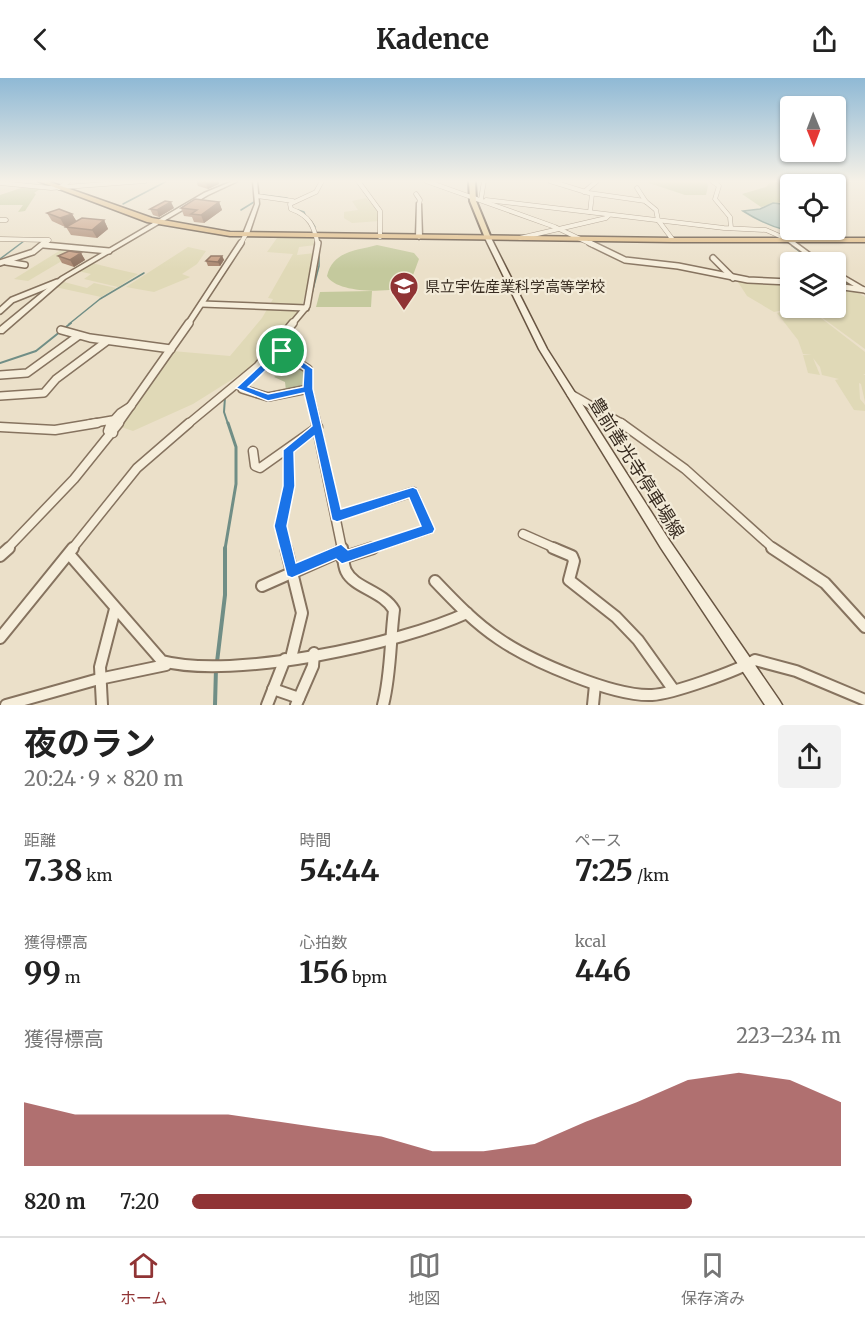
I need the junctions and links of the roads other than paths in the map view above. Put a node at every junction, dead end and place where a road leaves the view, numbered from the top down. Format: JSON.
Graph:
{"nodes":[{"id":1,"x":123,"y":210,"type":"edge"},
{"id":2,"x":178,"y":210,"type":"edge"},
{"id":3,"x":253,"y":210,"type":"edge"},
{"id":4,"x":295,"y":210,"type":"edge"},
{"id":5,"x":379,"y":210,"type":"edge"},
{"id":6,"x":418,"y":210,"type":"edge"},
{"id":7,"x":477,"y":210,"type":"edge"},
{"id":8,"x":508,"y":210,"type":"edge"},
{"id":9,"x":574,"y":210,"type":"edge"},
{"id":10,"x":656,"y":210,"type":"edge"},
{"id":11,"x":724,"y":210,"type":"edge"},
{"id":12,"x":590,"y":212,"type":"joint"},
{"id":13,"x":609,"y":214,"type":"junction"},
{"id":14,"x":0,"y":220,"type":"edge"},
{"id":15,"x":6,"y":220,"type":"dead end"},
{"id":16,"x":658,"y":220,"type":"junction"},
{"id":17,"x":157,"y":222,"type":"junction"},
{"id":18,"x":559,"y":228,"type":"junction"},
{"id":19,"x":731,"y":228,"type":"junction"},
{"id":20,"x":246,"y":234,"type":"junction"},
{"id":21,"x":315,"y":236,"type":"junction"},
{"id":22,"x":780,"y":236,"type":"edge"},
{"id":23,"x":380,"y":237,"type":"junction"},
{"id":24,"x":418,"y":237,"type":"junction"},
{"id":25,"x":488,"y":238,"type":"junction"},
{"id":26,"x":517,"y":238,"type":"junction"},
{"id":27,"x":0,"y":239,"type":"edge"},
{"id":28,"x":581,"y":239,"type":"junction"},
{"id":29,"x":673,"y":240,"type":"junction"},
{"id":30,"x":780,"y":240,"type":"edge"},
{"id":31,"x":789,"y":240,"type":"edge"},
{"id":32,"x":846,"y":240,"type":"edge"},
{"id":33,"x":865,"y":240,"type":"edge"},
{"id":34,"x":44,"y":245,"type":"junction"},
{"id":35,"x":109,"y":251,"type":"junction"},
{"id":36,"x":805,"y":252,"type":"edge"},
{"id":37,"x":713,"y":258,"type":"dead end"},
{"id":38,"x":2,"y":263,"type":"edge"},
{"id":39,"x":25,"y":265,"type":"dead end"},
{"id":40,"x":733,"y":278,"type":"junction"},
{"id":41,"x":846,"y":280,"type":"edge"},
{"id":42,"x":780,"y":281,"type":"edge"},
{"id":43,"x":57,"y":282,"type":"junction"},
{"id":44,"x":846,"y":288,"type":"edge"},
{"id":45,"x":861,"y":290,"type":"edge"},
{"id":46,"x":202,"y":304,"type":"junction"},
{"id":47,"x":306,"y":308,"type":"junction"},
{"id":48,"x":0,"y":310,"type":"edge"},
{"id":49,"x":0,"y":321,"type":"edge"},
{"id":50,"x":11,"y":322,"type":"junction"},
{"id":51,"x":61,"y":330,"type":"dead end"},
{"id":52,"x":0,"y":331,"type":"edge"},
{"id":53,"x":78,"y":336,"type":"junction"},
{"id":54,"x":107,"y":341,"type":"junction"},
{"id":55,"x":171,"y":349,"type":"junction"},
{"id":56,"x":278,"y":349,"type":"junction"},
{"id":57,"x":0,"y":375,"type":"edge"},
{"id":58,"x":308,"y":389,"type":"junction"},
{"id":59,"x":571,"y":394,"type":"junction"},
{"id":60,"x":0,"y":396,"type":"edge"},
{"id":61,"x":133,"y":404,"type":"junction"},
{"id":62,"x":112,"y":420,"type":"junction"},
{"id":63,"x":0,"y":427,"type":"edge"},
{"id":64,"x":318,"y":427,"type":"junction"},
{"id":65,"x":113,"y":433,"type":"junction"},
{"id":66,"x":288,"y":450,"type":"junction"},
{"id":67,"x":253,"y":451,"type":"dead end"},
{"id":68,"x":337,"y":516,"type":"junction"},
{"id":69,"x":523,"y":534,"type":"dead end"},
{"id":70,"x":69,"y":554,"type":"junction"},
{"id":71,"x":342,"y":554,"type":"junction"},
{"id":72,"x":0,"y":556,"type":"edge"},
{"id":73,"x":292,"y":572,"type":"junction"},
{"id":74,"x":435,"y":581,"type":"dead end"},
{"id":75,"x":262,"y":586,"type":"dead end"},
{"id":76,"x":115,"y":609,"type":"junction"},
{"id":77,"x":467,"y":613,"type":"junction"},
{"id":78,"x":865,"y":627,"type":"edge"},
{"id":79,"x":0,"y":638,"type":"edge"},
{"id":80,"x":390,"y":639,"type":"junction"},
{"id":81,"x":314,"y":653,"type":"junction"},
{"id":82,"x":288,"y":658,"type":"junction"},
{"id":83,"x":166,"y":664,"type":"junction"},
{"id":84,"x":747,"y":666,"type":"junction"},
{"id":85,"x":99,"y":679,"type":"junction"},
{"id":86,"x":595,"y":685,"type":"junction"},
{"id":87,"x":273,"y":689,"type":"junction"},
{"id":88,"x":673,"y":689,"type":"junction"},
{"id":89,"x":865,"y":700,"type":"edge"},
{"id":90,"x":297,"y":702,"type":"edge"},
{"id":91,"x":6,"y":705,"type":"edge"},
{"id":92,"x":102,"y":705,"type":"edge"},
{"id":93,"x":267,"y":705,"type":"edge"},
{"id":94,"x":382,"y":705,"type":"edge"},
{"id":95,"x":594,"y":705,"type":"edge"},
{"id":96,"x":774,"y":705,"type":"edge"}],
"edges":[{"from":1,"to":17,"type":"highway"},
{"from":2,"to":17,"type":"street"},
{"from":3,"to":20,"type":"street"},
{"from":4,"to":21,"type":"street"},
{"from":5,"to":23,"type":"street"},
{"from":6,"to":24,"type":"street"},
{"from":7,"to":25,"type":"main road"},
{"from":8,"to":18,"type":"street"},
{"from":9,"to":12,"type":"street"},
{"from":10,"to":16,"type":"street"},
{"from":11,"to":19,"type":"street"},
{"from":12,"to":13,"type":"street"},
{"from":13,"to":16,"type":"street"},
{"from":13,"to":18,"type":"street"},
{"from":14,"to":15,"type":"street"},
{"from":16,"to":19,"type":"street"},
{"from":16,"to":29,"type":"street"},
{"from":17,"to":20,"type":"highway"},
{"from":17,"to":35,"type":"street"},
{"from":18,"to":26,"type":"street"},
{"from":18,"to":28,"type":"street"},
{"from":19,"to":22,"type":"street"},
{"from":20,"to":21,"type":"highway"},
{"from":20,"to":46,"type":"street"},
{"from":21,"to":23,"type":"highway"},
{"from":21,"to":47,"type":"street"},
{"from":23,"to":24,"type":"highway"},
{"from":24,"to":25,"type":"highway"},
{"from":25,"to":26,"type":"highway"},
{"from":25,"to":59,"type":"main road","name":"豊前善光寺停車場線"},
{"from":26,"to":28,"type":"highway"},
{"from":27,"to":34,"type":"street"},
{"from":28,"to":29,"type":"highway"},
{"from":28,"to":40,"type":"street"},
{"from":29,"to":30,"type":"highway"},
{"from":31,"to":36,"type":"street"},
{"from":32,"to":33,"type":"highway"},
{"from":34,"to":35,"type":"street"},
{"from":34,"to":38,"type":"street"},
{"from":35,"to":43,"type":"street"},
{"from":37,"to":40,"type":"street"},
{"from":38,"to":39,"type":"street"},
{"from":40,"to":42,"type":"street"},
{"from":41,"to":45,"type":"street"},
{"from":43,"to":48,"type":"street"},
{"from":43,"to":50,"type":"street"},
{"from":44,"to":45,"type":"street"},
{"from":46,"to":47,"type":"street"},
{"from":46,"to":55,"type":"street"},
{"from":47,"to":56,"type":"street"},
{"from":49,"to":50,"type":"street"},
{"from":50,"to":52,"type":"street"},
{"from":51,"to":53,"type":"street"},
{"from":53,"to":54,"type":"street"},
{"from":53,"to":57,"type":"street"},
{"from":54,"to":55,"type":"street"},
{"from":54,"to":60,"type":"street"},
{"from":55,"to":61,"type":"street"},
{"from":56,"to":58,"type":"street"},
{"from":56,"to":58,"type":"street"},
{"from":56,"to":70,"type":"street"},
{"from":58,"to":64,"type":"street"},
{"from":59,"to":78,"type":"street"},
{"from":59,"to":84,"type":"main road","name":"豊前善光寺停車場線"},
{"from":61,"to":62,"type":"street"},
{"from":61,"to":65,"type":"street"},
{"from":62,"to":63,"type":"street"},
{"from":62,"to":65,"type":"street"},
{"from":64,"to":66,"type":"street"},
{"from":64,"to":68,"type":"street"},
{"from":65,"to":72,"type":"street"},
{"from":66,"to":67,"type":"street"},
{"from":66,"to":73,"type":"street"},
{"from":68,"to":71,"type":"street"},
{"from":68,"to":71,"type":"street"},
{"from":69,"to":88,"type":"street"},
{"from":70,"to":76,"type":"street"},
{"from":70,"to":79,"type":"street"},
{"from":71,"to":73,"type":"street"},
{"from":71,"to":80,"type":"street"},
{"from":73,"to":75,"type":"street"},
{"from":73,"to":82,"type":"street"},
{"from":74,"to":77,"type":"street"},
{"from":76,"to":83,"type":"street"},
{"from":76,"to":85,"type":"street"},
{"from":77,"to":80,"type":"street"},
{"from":77,"to":86,"type":"street"},
{"from":80,"to":81,"type":"street"},
{"from":80,"to":94,"type":"street"},
{"from":81,"to":82,"type":"street"},
{"from":81,"to":90,"type":"street"},
{"from":82,"to":83,"type":"street"},
{"from":82,"to":87,"type":"street"},
{"from":83,"to":85,"type":"street"},
{"from":84,"to":88,"type":"street"},
{"from":84,"to":89,"type":"street"},
{"from":84,"to":96,"type":"main road","name":"豊前善光寺停車場線"},
{"from":85,"to":91,"type":"street"},
{"from":85,"to":92,"type":"street"},
{"from":86,"to":88,"type":"street"},
{"from":86,"to":95,"type":"street"},
{"from":87,"to":90,"type":"street"},
{"from":87,"to":93,"type":"street"}]}
